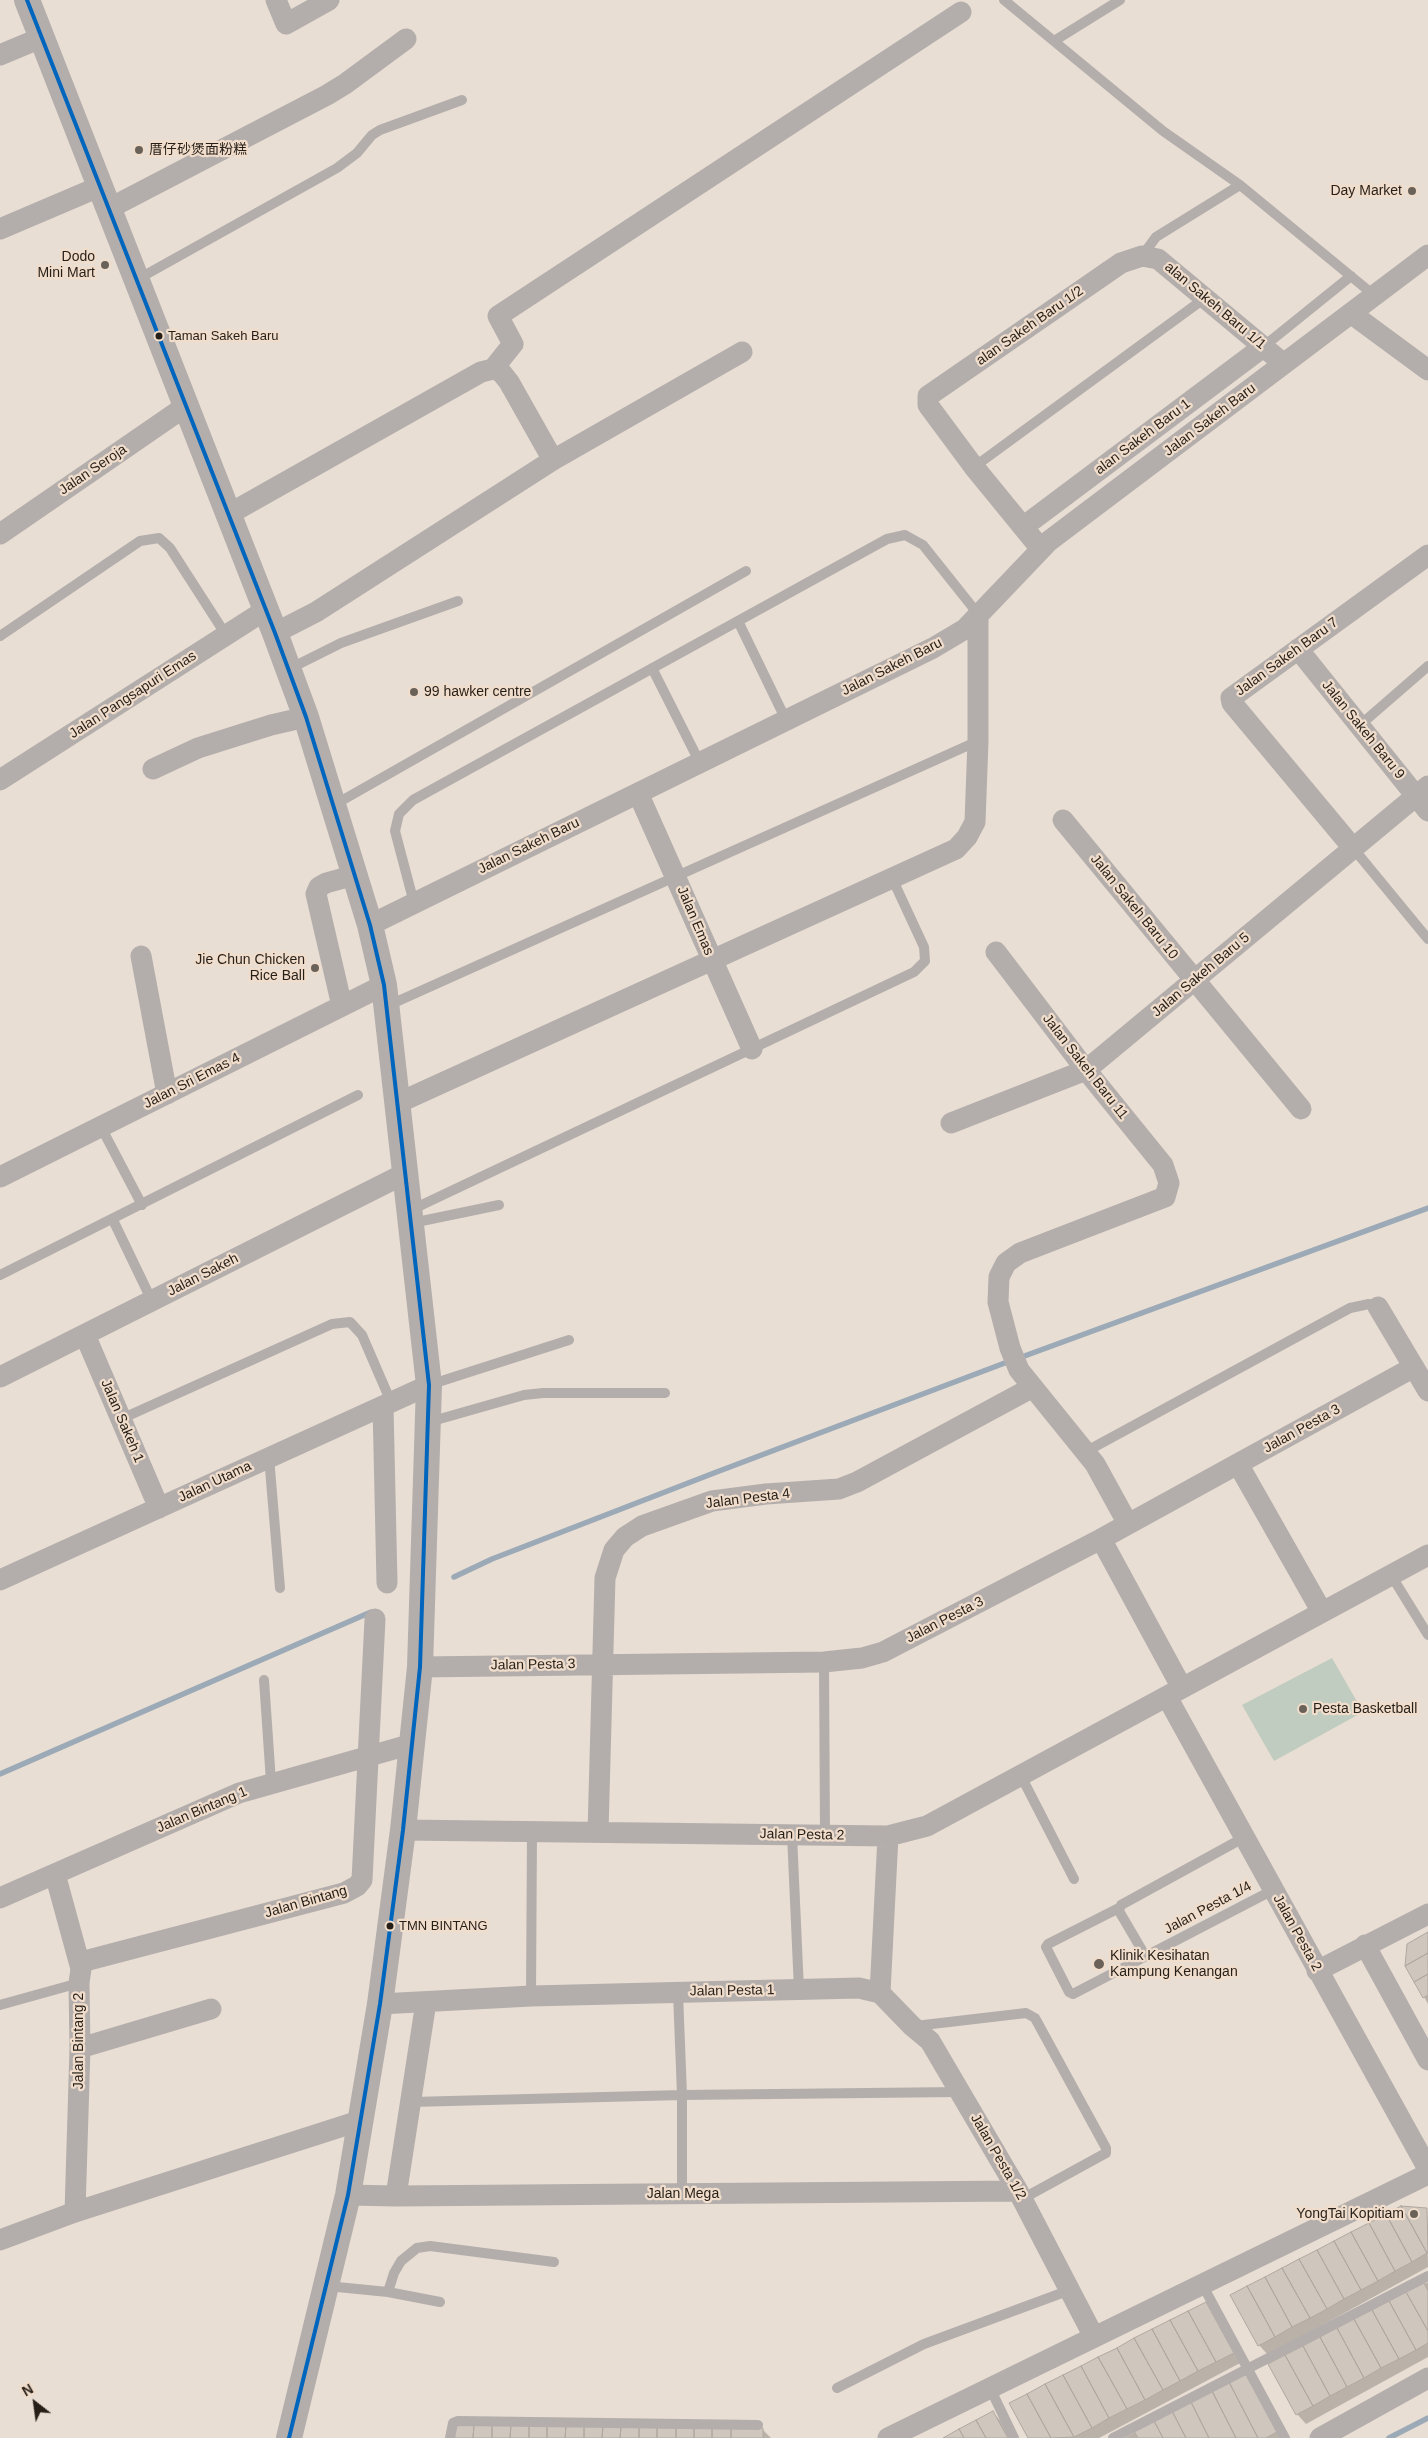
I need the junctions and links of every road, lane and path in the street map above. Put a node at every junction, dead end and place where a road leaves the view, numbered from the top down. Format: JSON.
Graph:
{"nodes":[{"id":1,"x":27,"y":0,"type":"edge"},
{"id":2,"x":276,"y":0,"type":"edge"},
{"id":3,"x":329,"y":0,"type":"edge"},
{"id":4,"x":1004,"y":0,"type":"edge"},
{"id":5,"x":1120,"y":0,"type":"edge"},
{"id":6,"x":1104,"y":4,"type":"edge"},
{"id":7,"x":961,"y":12,"type":"dead end"},
{"id":8,"x":43,"y":37,"type":"junction"},
{"id":9,"x":406,"y":39,"type":"dead end"},
{"id":10,"x":1054,"y":41,"type":"junction"},
{"id":11,"x":0,"y":56,"type":"edge"},
{"id":12,"x":462,"y":100,"type":"dead end"},
{"id":13,"x":1240,"y":185,"type":"junction"},
{"id":14,"x":106,"y":197,"type":"junction"},
{"id":15,"x":0,"y":229,"type":"edge"},
{"id":16,"x":1428,"y":255,"type":"edge"},
{"id":17,"x":1142,"y":256,"type":"junction"},
{"id":18,"x":1351,"y":276,"type":"junction"},
{"id":19,"x":138,"y":279,"type":"junction"},
{"id":20,"x":1375,"y":296,"type":"junction"},
{"id":21,"x":1205,"y":298,"type":"junction"},
{"id":22,"x":1352,"y":314,"type":"junction"},
{"id":23,"x":1263,"y":347,"type":"junction"},
{"id":24,"x":742,"y":352,"type":"dead end"},
{"id":25,"x":1284,"y":364,"type":"junction"},
{"id":26,"x":492,"y":369,"type":"junction"},
{"id":27,"x":1428,"y":370,"type":"edge"},
{"id":28,"x":186,"y":406,"type":"junction"},
{"id":29,"x":554,"y":460,"type":"junction"},
{"id":30,"x":974,"y":467,"type":"junction"},
{"id":31,"x":229,"y":514,"type":"junction"},
{"id":32,"x":1023,"y":527,"type":"junction"},
{"id":33,"x":0,"y":534,"type":"edge"},
{"id":34,"x":1041,"y":549,"type":"junction"},
{"id":35,"x":1428,"y":555,"type":"edge"},
{"id":36,"x":746,"y":571,"type":"dead end"},
{"id":37,"x":458,"y":601,"type":"dead end"},
{"id":38,"x":978,"y":614,"type":"junction"},
{"id":39,"x":271,"y":621,"type":"junction"},
{"id":40,"x":738,"y":621,"type":"junction"},
{"id":41,"x":226,"y":635,"type":"junction"},
{"id":42,"x":0,"y":636,"type":"edge"},
{"id":43,"x":1298,"y":649,"type":"junction"},
{"id":44,"x":1428,"y":666,"type":"edge"},
{"id":45,"x":652,"y":668,"type":"junction"},
{"id":46,"x":288,"y":670,"type":"junction"},
{"id":47,"x":306,"y":717,"type":"junction"},
{"id":48,"x":786,"y":720,"type":"junction"},
{"id":49,"x":1359,"y":726,"type":"junction"},
{"id":50,"x":978,"y":741,"type":"junction"},
{"id":51,"x":700,"y":763,"type":"junction"},
{"id":52,"x":153,"y":769,"type":"dead end"},
{"id":53,"x":0,"y":780,"type":"edge"},
{"id":54,"x":638,"y":793,"type":"junction"},
{"id":55,"x":1424,"y":798,"type":"edge"},
{"id":56,"x":333,"y":805,"type":"junction"},
{"id":57,"x":1063,"y":820,"type":"dead end"},
{"id":58,"x":1354,"y":848,"type":"junction"},
{"id":59,"x":355,"y":875,"type":"junction"},
{"id":60,"x":675,"y":877,"type":"junction"},
{"id":61,"x":892,"y":878,"type":"junction"},
{"id":62,"x":414,"y":903,"type":"junction"},
{"id":63,"x":370,"y":925,"type":"junction"},
{"id":64,"x":1428,"y":939,"type":"edge"},
{"id":65,"x":996,"y":952,"type":"dead end"},
{"id":66,"x":141,"y":956,"type":"dead end"},
{"id":67,"x":711,"y":960,"type":"junction"},
{"id":68,"x":1195,"y":981,"type":"junction"},
{"id":69,"x":385,"y":996,"type":"junction"},
{"id":70,"x":342,"y":1006,"type":"junction"},
{"id":71,"x":752,"y":1049,"type":"junction"},
{"id":72,"x":1086,"y":1070,"type":"junction"},
{"id":73,"x":167,"y":1094,"type":"junction"},
{"id":74,"x":358,"y":1095,"type":"dead end"},
{"id":75,"x":398,"y":1103,"type":"junction"},
{"id":76,"x":1301,"y":1109,"type":"dead end"},
{"id":77,"x":951,"y":1123,"type":"dead end"},
{"id":78,"x":101,"y":1127,"type":"junction"},
{"id":79,"x":406,"y":1173,"type":"junction"},
{"id":80,"x":0,"y":1177,"type":"edge"},
{"id":81,"x":498,"y":1204,"type":"dead end"},
{"id":82,"x":142,"y":1205,"type":"junction"},
{"id":83,"x":411,"y":1217,"type":"junction"},
{"id":84,"x":113,"y":1220,"type":"junction"},
{"id":85,"x":0,"y":1275,"type":"edge"},
{"id":86,"x":152,"y":1301,"type":"junction"},
{"id":87,"x":1378,"y":1307,"type":"joint"},
{"id":88,"x":85,"y":1334,"type":"junction"},
{"id":89,"x":569,"y":1340,"type":"dead end"},
{"id":90,"x":1414,"y":1367,"type":"junction"},
{"id":91,"x":0,"y":1377,"type":"edge"},
{"id":92,"x":429,"y":1385,"type":"junction"},
{"id":93,"x":1034,"y":1387,"type":"junction"},
{"id":94,"x":1428,"y":1391,"type":"edge"},
{"id":95,"x":665,"y":1393,"type":"dead end"},
{"id":96,"x":387,"y":1404,"type":"junction"},
{"id":97,"x":121,"y":1419,"type":"junction"},
{"id":98,"x":428,"y":1423,"type":"junction"},
{"id":99,"x":1085,"y":1452,"type":"junction"},
{"id":100,"x":269,"y":1457,"type":"junction"},
{"id":101,"x":1238,"y":1464,"type":"junction"},
{"id":102,"x":159,"y":1508,"type":"junction"},
{"id":103,"x":1128,"y":1524,"type":"junction"},
{"id":104,"x":1101,"y":1540,"type":"junction"},
{"id":105,"x":1428,"y":1555,"type":"edge"},
{"id":106,"x":1391,"y":1575,"type":"junction"},
{"id":107,"x":0,"y":1580,"type":"edge"},
{"id":108,"x":387,"y":1583,"type":"dead end"},
{"id":109,"x":280,"y":1588,"type":"dead end"},
{"id":110,"x":1322,"y":1612,"type":"junction"},
{"id":111,"x":375,"y":1619,"type":"dead end"},
{"id":112,"x":1428,"y":1635,"type":"edge"},
{"id":113,"x":824,"y":1662,"type":"junction"},
{"id":114,"x":604,"y":1665,"type":"junction"},
{"id":115,"x":420,"y":1667,"type":"junction"},
{"id":116,"x":264,"y":1680,"type":"dead end"},
{"id":117,"x":1174,"y":1692,"type":"junction"},
{"id":118,"x":412,"y":1744,"type":"junction"},
{"id":119,"x":369,"y":1756,"type":"junction"},
{"id":120,"x":1021,"y":1776,"type":"junction"},
{"id":121,"x":271,"y":1782,"type":"junction"},
{"id":122,"x":403,"y":1830,"type":"junction"},
{"id":123,"x":532,"y":1832,"type":"junction"},
{"id":124,"x":598,"y":1832,"type":"junction"},
{"id":125,"x":792,"y":1835,"type":"junction"},
{"id":126,"x":825,"y":1835,"type":"junction"},
{"id":127,"x":888,"y":1836,"type":"junction"},
{"id":128,"x":1244,"y":1837,"type":"junction"},
{"id":129,"x":55,"y":1874,"type":"junction"},
{"id":130,"x":1074,"y":1879,"type":"dead end"},
{"id":131,"x":1272,"y":1890,"type":"junction"},
{"id":132,"x":0,"y":1898,"type":"edge"},
{"id":133,"x":1119,"y":1908,"type":"junction"},
{"id":134,"x":1428,"y":1914,"type":"edge"},
{"id":135,"x":1365,"y":1945,"type":"junction"},
{"id":136,"x":1146,"y":1957,"type":"junction"},
{"id":137,"x":81,"y":1962,"type":"junction"},
{"id":138,"x":1317,"y":1971,"type":"junction"},
{"id":139,"x":79,"y":1983,"type":"junction"},
{"id":140,"x":799,"y":1990,"type":"junction"},
{"id":141,"x":678,"y":1992,"type":"junction"},
{"id":142,"x":880,"y":1993,"type":"junction"},
{"id":143,"x":531,"y":1996,"type":"junction"},
{"id":144,"x":426,"y":2002,"type":"junction"},
{"id":145,"x":0,"y":2004,"type":"edge"},
{"id":146,"x":380,"y":2004,"type":"junction"},
{"id":147,"x":212,"y":2008,"type":"dead end"},
{"id":148,"x":912,"y":2026,"type":"junction"},
{"id":149,"x":80,"y":2048,"type":"junction"},
{"id":150,"x":1428,"y":2060,"type":"edge"},
{"id":151,"x":960,"y":2092,"type":"junction"},
{"id":152,"x":682,"y":2095,"type":"junction"},
{"id":153,"x":411,"y":2102,"type":"junction"},
{"id":154,"x":362,"y":2120,"type":"junction"},
{"id":155,"x":1428,"y":2169,"type":"edge"},
{"id":156,"x":1428,"y":2174,"type":"edge"},
{"id":157,"x":682,"y":2194,"type":"junction"},
{"id":158,"x":348,"y":2195,"type":"junction"},
{"id":159,"x":1020,"y":2195,"type":"junction"},
{"id":160,"x":396,"y":2196,"type":"junction"},
{"id":161,"x":75,"y":2212,"type":"junction"},
{"id":162,"x":0,"y":2240,"type":"edge"},
{"id":163,"x":554,"y":2262,"type":"dead end"},
{"id":164,"x":1428,"y":2276,"type":"edge"},
{"id":165,"x":1202,"y":2284,"type":"junction"},
{"id":166,"x":326,"y":2286,"type":"junction"},
{"id":167,"x":1070,"y":2290,"type":"junction"},
{"id":168,"x":388,"y":2292,"type":"junction"},
{"id":169,"x":440,"y":2302,"type":"dead end"},
{"id":170,"x":1094,"y":2337,"type":"junction"},
{"id":171,"x":1247,"y":2369,"type":"junction"},
{"id":172,"x":1428,"y":2378,"type":"edge"},
{"id":173,"x":837,"y":2388,"type":"dead end"},
{"id":174,"x":990,"y":2388,"type":"junction"},
{"id":175,"x":758,"y":2425,"type":"dead end"},
{"id":176,"x":290,"y":2438,"type":"edge"},
{"id":177,"x":450,"y":2438,"type":"edge"},
{"id":178,"x":888,"y":2438,"type":"edge"},
{"id":179,"x":1014,"y":2438,"type":"edge"},
{"id":180,"x":1112,"y":2438,"type":"edge"},
{"id":181,"x":1285,"y":2438,"type":"edge"},
{"id":182,"x":1320,"y":2438,"type":"edge"}],
"edges":[{"from":1,"to":8,"type":"street"},
{"from":2,"to":3,"type":"street"},
{"from":4,"to":10,"type":"lane"},
{"from":5,"to":6,"type":"lane"},
{"from":6,"to":10,"type":"lane"},
{"from":7,"to":26,"type":"street"},
{"from":8,"to":11,"type":"street"},
{"from":8,"to":14,"type":"street"},
{"from":9,"to":14,"type":"street"},
{"from":10,"to":13,"type":"lane"},
{"from":12,"to":19,"type":"lane"},
{"from":13,"to":17,"type":"lane"},
{"from":13,"to":18,"type":"lane"},
{"from":14,"to":15,"type":"street"},
{"from":14,"to":19,"type":"street"},
{"from":16,"to":20,"type":"street","name":"Jalan Sakeh Baru"},
{"from":17,"to":21,"type":"street","name":"alan Sakeh Baru 1/1"},
{"from":17,"to":30,"type":"street","name":"alan Sakeh Baru 1/2"},
{"from":18,"to":20,"type":"lane"},
{"from":18,"to":23,"type":"lane"},
{"from":19,"to":28,"type":"street"},
{"from":20,"to":22,"type":"street","name":"Jalan Sakeh Baru"},
{"from":21,"to":23,"type":"street","name":"alan Sakeh Baru 1/1"},
{"from":21,"to":30,"type":"lane"},
{"from":22,"to":25,"type":"street","name":"Jalan Sakeh Baru"},
{"from":22,"to":27,"type":"street"},
{"from":23,"to":25,"type":"street","name":"alan Sakeh Baru 1/1"},
{"from":23,"to":32,"type":"street","name":"alan Sakeh Baru 1"},
{"from":24,"to":29,"type":"street","name":"Jalan Pangsapuri Emas"},
{"from":25,"to":34,"type":"street","name":"Jalan Sakeh Baru"},
{"from":26,"to":29,"type":"street"},
{"from":26,"to":31,"type":"street"},
{"from":28,"to":31,"type":"street"},
{"from":28,"to":33,"type":"street","name":"Jalan Seroja"},
{"from":29,"to":39,"type":"street","name":"Jalan Pangsapuri Emas"},
{"from":30,"to":32,"type":"street"},
{"from":31,"to":39,"type":"street"},
{"from":32,"to":34,"type":"street"},
{"from":34,"to":38,"type":"street","name":"Jalan Sakeh Baru"},
{"from":35,"to":43,"type":"street","name":"Jalan Sakeh Baru 7"},
{"from":36,"to":56,"type":"lane"},
{"from":37,"to":46,"type":"lane"},
{"from":38,"to":40,"type":"lane"},
{"from":38,"to":48,"type":"street","name":"Jalan Sakeh Baru"},
{"from":38,"to":50,"type":"street"},
{"from":39,"to":41,"type":"street","name":"Jalan Pangsapuri Emas"},
{"from":39,"to":46,"type":"street"},
{"from":40,"to":45,"type":"lane"},
{"from":40,"to":48,"type":"lane"},
{"from":41,"to":42,"type":"lane"},
{"from":41,"to":53,"type":"street","name":"Jalan Pangsapuri Emas"},
{"from":43,"to":49,"type":"street","name":"Jalan Sakeh Baru 9"},
{"from":43,"to":58,"type":"street","name":"Jalan Sakeh Baru 7"},
{"from":44,"to":49,"type":"lane"},
{"from":45,"to":51,"type":"lane"},
{"from":45,"to":62,"type":"lane"},
{"from":46,"to":47,"type":"street"},
{"from":47,"to":52,"type":"street"},
{"from":47,"to":56,"type":"street"},
{"from":48,"to":51,"type":"street","name":"Jalan Sakeh Baru"},
{"from":49,"to":55,"type":"street","name":"Jalan Sakeh Baru 9"},
{"from":50,"to":60,"type":"lane"},
{"from":50,"to":61,"type":"street"},
{"from":51,"to":54,"type":"street","name":"Jalan Sakeh Baru"},
{"from":54,"to":60,"type":"street","name":"Jalan Emas"},
{"from":54,"to":62,"type":"street","name":"Jalan Sakeh Baru"},
{"from":55,"to":58,"type":"street","name":"Jalan Sakeh Baru 5"},
{"from":56,"to":59,"type":"street"},
{"from":57,"to":68,"type":"street","name":"Jalan Sakeh Baru 10"},
{"from":58,"to":64,"type":"lane"},
{"from":58,"to":68,"type":"street","name":"Jalan Sakeh Baru 5"},
{"from":59,"to":63,"type":"street"},
{"from":59,"to":70,"type":"street"},
{"from":60,"to":67,"type":"street","name":"Jalan Emas"},
{"from":60,"to":69,"type":"lane"},
{"from":61,"to":67,"type":"street"},
{"from":61,"to":71,"type":"lane"},
{"from":62,"to":63,"type":"street","name":"Jalan Sakeh Baru"},
{"from":63,"to":69,"type":"street"},
{"from":65,"to":72,"type":"street","name":"Jalan Sakeh Baru 11"},
{"from":66,"to":73,"type":"street"},
{"from":67,"to":71,"type":"street","name":"Jalan Emas"},
{"from":67,"to":75,"type":"street"},
{"from":68,"to":72,"type":"street","name":"Jalan Sakeh Baru 5"},
{"from":68,"to":76,"type":"street","name":"Jalan Sakeh Baru 10"},
{"from":69,"to":70,"type":"street","name":"Jalan Sri Emas 4"},
{"from":69,"to":75,"type":"street"},
{"from":70,"to":73,"type":"street","name":"Jalan Sri Emas 4"},
{"from":71,"to":83,"type":"lane"},
{"from":72,"to":77,"type":"street","name":"Jalan Sakeh Baru 5"},
{"from":72,"to":93,"type":"street","name":"Jalan Sakeh Baru 11"},
{"from":73,"to":78,"type":"street","name":"Jalan Sri Emas 4"},
{"from":74,"to":82,"type":"lane"},
{"from":75,"to":79,"type":"street"},
{"from":78,"to":80,"type":"street","name":"Jalan Sri Emas 4"},
{"from":78,"to":82,"type":"lane"},
{"from":79,"to":83,"type":"street"},
{"from":79,"to":86,"type":"street","name":"Jalan Sakeh"},
{"from":81,"to":83,"type":"lane"},
{"from":82,"to":84,"type":"lane"},
{"from":83,"to":92,"type":"street"},
{"from":84,"to":85,"type":"lane"},
{"from":84,"to":86,"type":"lane"},
{"from":86,"to":88,"type":"street","name":"Jalan Sakeh"},
{"from":87,"to":90,"type":"street"},
{"from":87,"to":99,"type":"lane"},
{"from":88,"to":91,"type":"street","name":"Jalan Sakeh"},
{"from":88,"to":97,"type":"street","name":"Jalan Sakeh 1"},
{"from":89,"to":92,"type":"lane"},
{"from":90,"to":94,"type":"street"},
{"from":90,"to":101,"type":"street","name":"Jalan Pesta 3"},
{"from":92,"to":96,"type":"street","name":"Jalan Utama"},
{"from":92,"to":98,"type":"street"},
{"from":93,"to":99,"type":"street"},
{"from":93,"to":114,"type":"street","name":"Jalan Pesta 4"},
{"from":95,"to":98,"type":"lane"},
{"from":96,"to":97,"type":"lane"},
{"from":96,"to":100,"type":"street","name":"Jalan Utama"},
{"from":96,"to":108,"type":"street"},
{"from":97,"to":102,"type":"street","name":"Jalan Sakeh 1"},
{"from":98,"to":115,"type":"street"},
{"from":99,"to":103,"type":"street"},
{"from":100,"to":102,"type":"street","name":"Jalan Utama"},
{"from":100,"to":109,"type":"lane"},
{"from":101,"to":103,"type":"street","name":"Jalan Pesta 3"},
{"from":101,"to":110,"type":"street"},
{"from":102,"to":107,"type":"street","name":"Jalan Utama"},
{"from":103,"to":104,"type":"street","name":"Jalan Pesta 3"},
{"from":104,"to":113,"type":"street","name":"Jalan Pesta 3"},
{"from":104,"to":117,"type":"street"},
{"from":105,"to":106,"type":"street","name":"Jalan Pesta 2"},
{"from":106,"to":110,"type":"street","name":"Jalan Pesta 2"},
{"from":106,"to":112,"type":"lane"},
{"from":110,"to":117,"type":"street","name":"Jalan Pesta 2"},
{"from":111,"to":119,"type":"street","name":"Jalan Bintang"},
{"from":113,"to":114,"type":"street","name":"Jalan Pesta 3"},
{"from":113,"to":126,"type":"lane"},
{"from":114,"to":115,"type":"street","name":"Jalan Pesta 3"},
{"from":114,"to":124,"type":"street","name":"Jalan Pesta 4"},
{"from":115,"to":118,"type":"street"},
{"from":116,"to":121,"type":"lane"},
{"from":117,"to":120,"type":"street","name":"Jalan Pesta 2"},
{"from":117,"to":128,"type":"street","name":"Jalan Pesta 2"},
{"from":118,"to":119,"type":"street","name":"Jalan Bintang 1"},
{"from":118,"to":122,"type":"street"},
{"from":119,"to":121,"type":"street","name":"Jalan Bintang 1"},
{"from":119,"to":137,"type":"street","name":"Jalan Bintang"},
{"from":120,"to":127,"type":"street","name":"Jalan Pesta 2"},
{"from":120,"to":130,"type":"lane"},
{"from":121,"to":129,"type":"street","name":"Jalan Bintang 1"},
{"from":122,"to":123,"type":"street","name":"Jalan Pesta 2"},
{"from":122,"to":146,"type":"street"},
{"from":123,"to":124,"type":"street","name":"Jalan Pesta 2"},
{"from":123,"to":143,"type":"lane"},
{"from":124,"to":125,"type":"street","name":"Jalan Pesta 2"},
{"from":125,"to":126,"type":"street","name":"Jalan Pesta 2"},
{"from":125,"to":140,"type":"lane"},
{"from":126,"to":127,"type":"street","name":"Jalan Pesta 2"},
{"from":127,"to":142,"type":"street"},
{"from":128,"to":131,"type":"street","name":"Jalan Pesta 2"},
{"from":128,"to":133,"type":"lane"},
{"from":129,"to":132,"type":"street","name":"Jalan Bintang 1"},
{"from":129,"to":137,"type":"street","name":"Jalan Bintang 2"},
{"from":131,"to":136,"type":"lane","name":"Jalan Pesta 1/4"},
{"from":131,"to":138,"type":"street","name":"Jalan Pesta 2"},
{"from":133,"to":136,"type":"lane"},
{"from":133,"to":136,"type":"lane","name":"Jalan Pesta 1/4"},
{"from":134,"to":135,"type":"street"},
{"from":135,"to":138,"type":"street"},
{"from":135,"to":150,"type":"street"},
{"from":137,"to":139,"type":"street","name":"Jalan Bintang 2"},
{"from":138,"to":155,"type":"street","name":"Jalan Pesta 2"},
{"from":139,"to":145,"type":"lane"},
{"from":139,"to":149,"type":"street","name":"Jalan Bintang 2"},
{"from":140,"to":141,"type":"street","name":"Jalan Pesta 1"},
{"from":140,"to":142,"type":"street","name":"Jalan Pesta 1"},
{"from":141,"to":143,"type":"street","name":"Jalan Pesta 1"},
{"from":141,"to":152,"type":"lane"},
{"from":142,"to":148,"type":"street","name":"Jalan Pesta 1/2"},
{"from":143,"to":144,"type":"street","name":"Jalan Pesta 1"},
{"from":144,"to":146,"type":"street","name":"Jalan Pesta 1"},
{"from":144,"to":153,"type":"street"},
{"from":146,"to":154,"type":"street"},
{"from":147,"to":149,"type":"street"},
{"from":148,"to":151,"type":"street","name":"Jalan Pesta 1/2"},
{"from":148,"to":159,"type":"lane"},
{"from":149,"to":161,"type":"street","name":"Jalan Bintang 2"},
{"from":151,"to":152,"type":"lane"},
{"from":151,"to":159,"type":"street","name":"Jalan Pesta 1/2"},
{"from":152,"to":153,"type":"lane"},
{"from":152,"to":157,"type":"lane"},
{"from":153,"to":160,"type":"street"},
{"from":154,"to":158,"type":"street"},
{"from":154,"to":161,"type":"street"},
{"from":156,"to":165,"type":"street"},
{"from":157,"to":159,"type":"street","name":"Jalan Mega"},
{"from":157,"to":160,"type":"street","name":"Jalan Mega"},
{"from":158,"to":160,"type":"street","name":"Jalan Mega"},
{"from":158,"to":166,"type":"street"},
{"from":159,"to":167,"type":"street","name":"Jalan Pesta 1/2"},
{"from":161,"to":162,"type":"street"},
{"from":163,"to":168,"type":"lane"},
{"from":164,"to":171,"type":"lane"},
{"from":165,"to":170,"type":"street"},
{"from":165,"to":171,"type":"lane"},
{"from":166,"to":168,"type":"lane"},
{"from":166,"to":176,"type":"street"},
{"from":167,"to":170,"type":"street","name":"Jalan Pesta 1/2"},
{"from":167,"to":173,"type":"lane"},
{"from":168,"to":169,"type":"lane"},
{"from":170,"to":174,"type":"street"},
{"from":171,"to":180,"type":"lane"},
{"from":171,"to":181,"type":"lane"},
{"from":172,"to":182,"type":"street"},
{"from":174,"to":178,"type":"street"},
{"from":174,"to":179,"type":"lane"},
{"from":175,"to":177,"type":"lane"}]}
